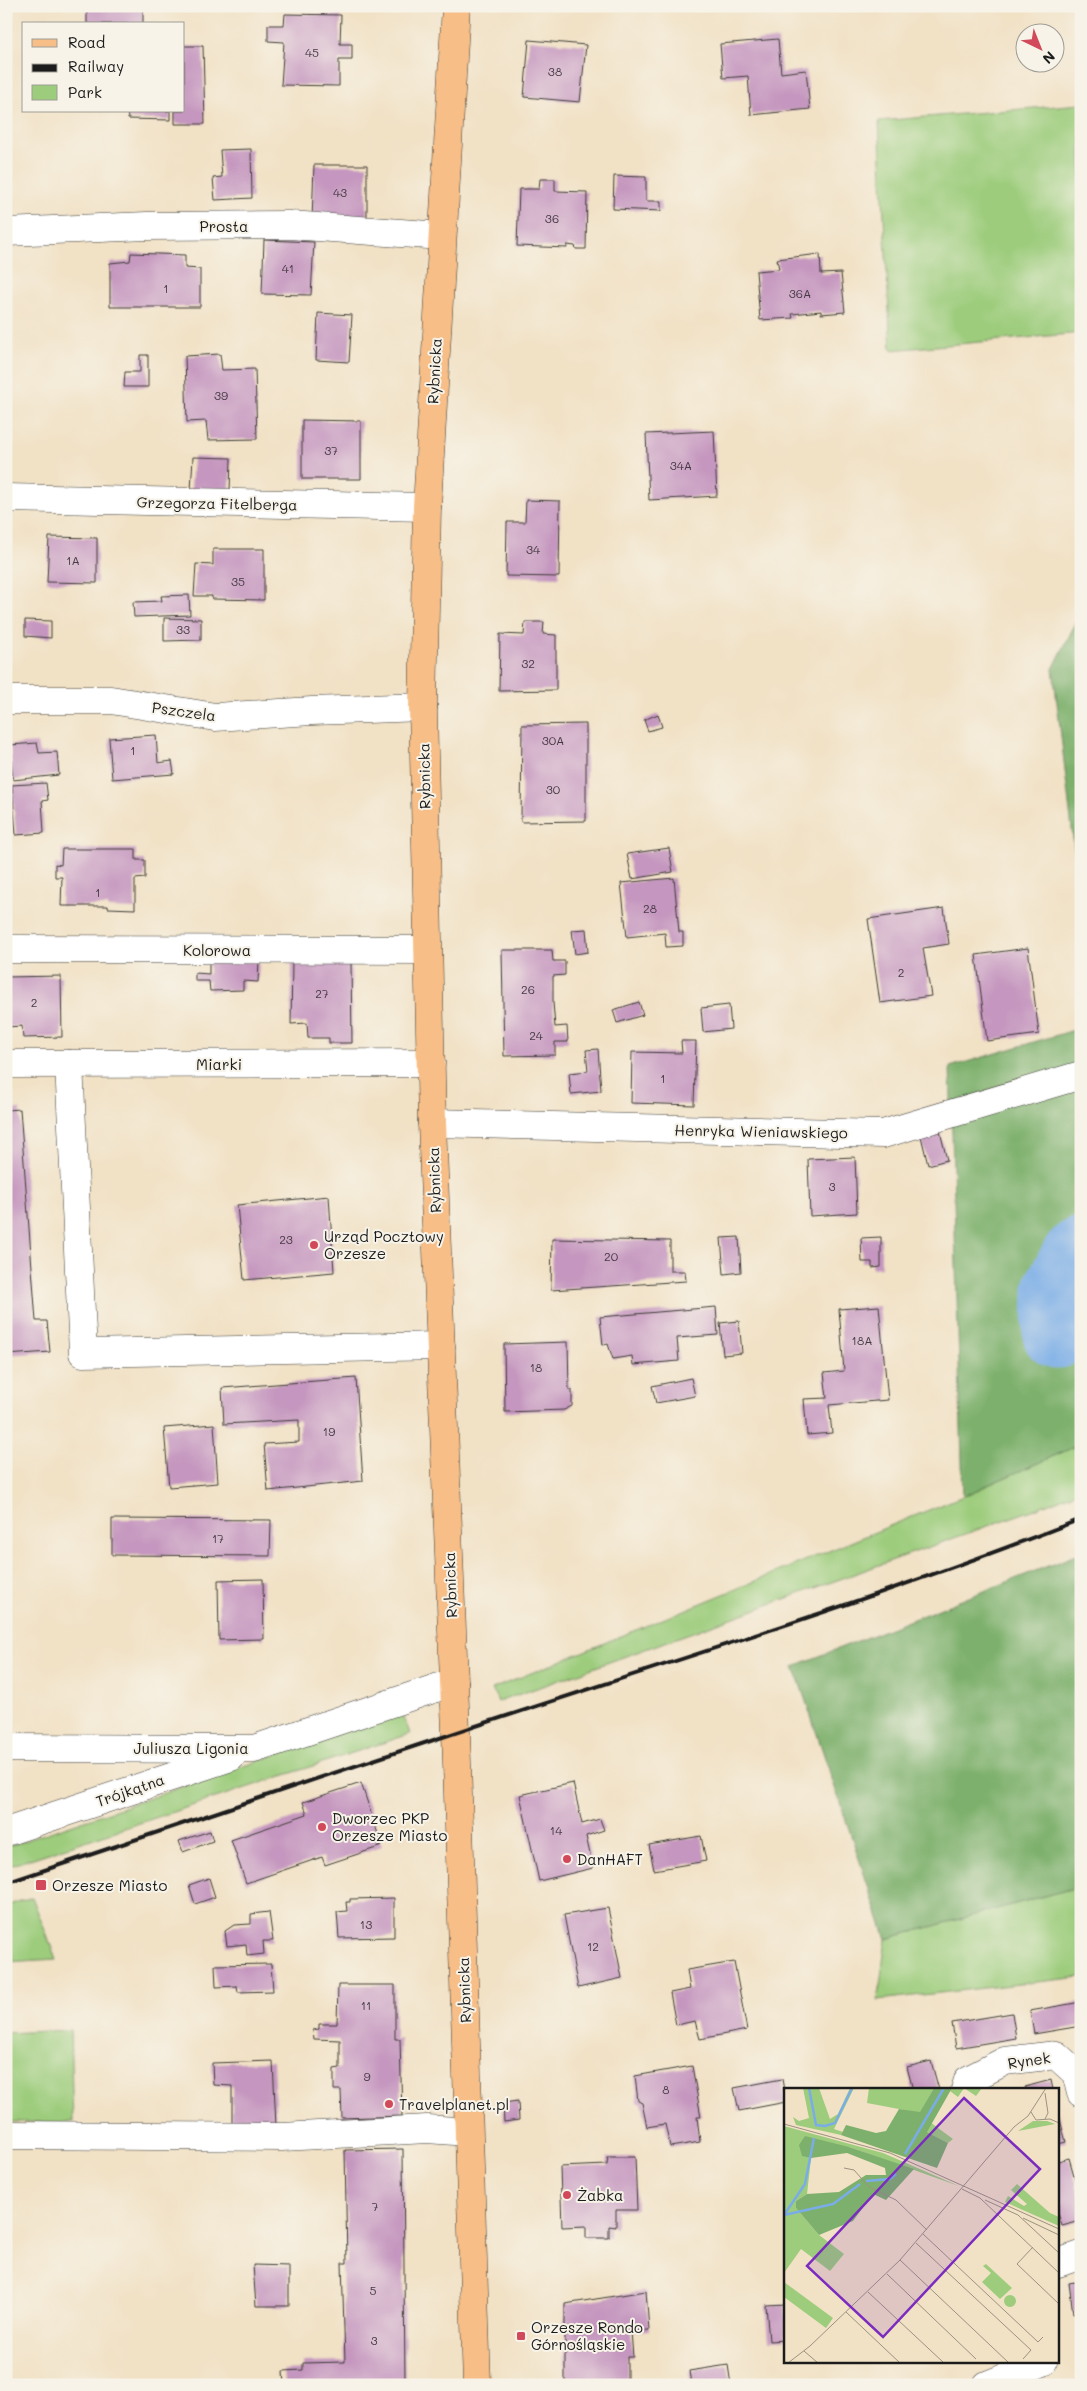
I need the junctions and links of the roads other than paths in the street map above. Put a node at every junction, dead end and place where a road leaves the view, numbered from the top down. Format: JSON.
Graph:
{"nodes":[{"id":1,"x":456,"y":6,"type":"edge"},
{"id":2,"x":6,"y":232,"type":"edge"},
{"id":3,"x":442,"y":236,"type":"junction"},
{"id":4,"x":6,"y":498,"type":"edge"},
{"id":5,"x":427,"y":507,"type":"junction"},
{"id":6,"x":6,"y":700,"type":"edge"},
{"id":7,"x":422,"y":707,"type":"junction"},
{"id":8,"x":6,"y":949,"type":"edge"},
{"id":9,"x":427,"y":950,"type":"junction"},
{"id":10,"x":6,"y":1064,"type":"edge"},
{"id":11,"x":69,"y":1064,"type":"junction"},
{"id":12,"x":431,"y":1064,"type":"junction"},
{"id":13,"x":1081,"y":1075,"type":"edge"},
{"id":14,"x":432,"y":1123,"type":"junction"},
{"id":15,"x":441,"y":1346,"type":"junction"},
{"id":16,"x":454,"y":1682,"type":"junction"},
{"id":17,"x":6,"y":1748,"type":"edge"},
{"id":18,"x":254,"y":1749,"type":"junction"},
{"id":19,"x":6,"y":1832,"type":"edge"},
{"id":20,"x":966,"y":2088,"type":"edge"},
{"id":21,"x":1081,"y":2094,"type":"edge"},
{"id":22,"x":468,"y":2132,"type":"junction"},
{"id":23,"x":6,"y":2135,"type":"edge"},
{"id":24,"x":1081,"y":2255,"type":"edge"},
{"id":25,"x":1060,"y":2262,"type":"edge"},
{"id":26,"x":1037,"y":2364,"type":"edge"},
{"id":27,"x":477,"y":2385,"type":"edge"},
{"id":28,"x":987,"y":2385,"type":"edge"}],
"edges":[{"from":1,"to":3,"type":"main road","name":"Rybnicka"},
{"from":2,"to":3,"type":"street","name":"Prosta"},
{"from":3,"to":5,"type":"main road","name":"Rybnicka"},
{"from":4,"to":5,"type":"street","name":"Grzegorza Fitelberga"},
{"from":5,"to":7,"type":"main road","name":"Rybnicka"},
{"from":6,"to":7,"type":"street","name":"Pszczela"},
{"from":7,"to":9,"type":"main road","name":"Rybnicka"},
{"from":8,"to":9,"type":"street","name":"Kolorowa"},
{"from":9,"to":12,"type":"main road","name":"Rybnicka"},
{"from":10,"to":11,"type":"street","name":"Miarki"},
{"from":11,"to":12,"type":"street","name":"Miarki"},
{"from":11,"to":15,"type":"street"},
{"from":12,"to":14,"type":"main road","name":"Rybnicka"},
{"from":13,"to":14,"type":"street","name":"Henryka Wieniawskiego"},
{"from":14,"to":15,"type":"main road","name":"Rybnicka"},
{"from":15,"to":16,"type":"main road","name":"Rybnicka"},
{"from":16,"to":18,"type":"street","name":"Juliusza Ligonia"},
{"from":16,"to":22,"type":"main road","name":"Rybnicka"},
{"from":17,"to":18,"type":"street","name":"Juliusza Ligonia"},
{"from":18,"to":19,"type":"street","name":"Trójkątna"},
{"from":20,"to":21,"type":"street","name":"Rynek"},
{"from":22,"to":23,"type":"street"},
{"from":22,"to":27,"type":"main road","name":"Rybnicka"},
{"from":24,"to":25,"type":"street"},
{"from":26,"to":28,"type":"street"}]}
